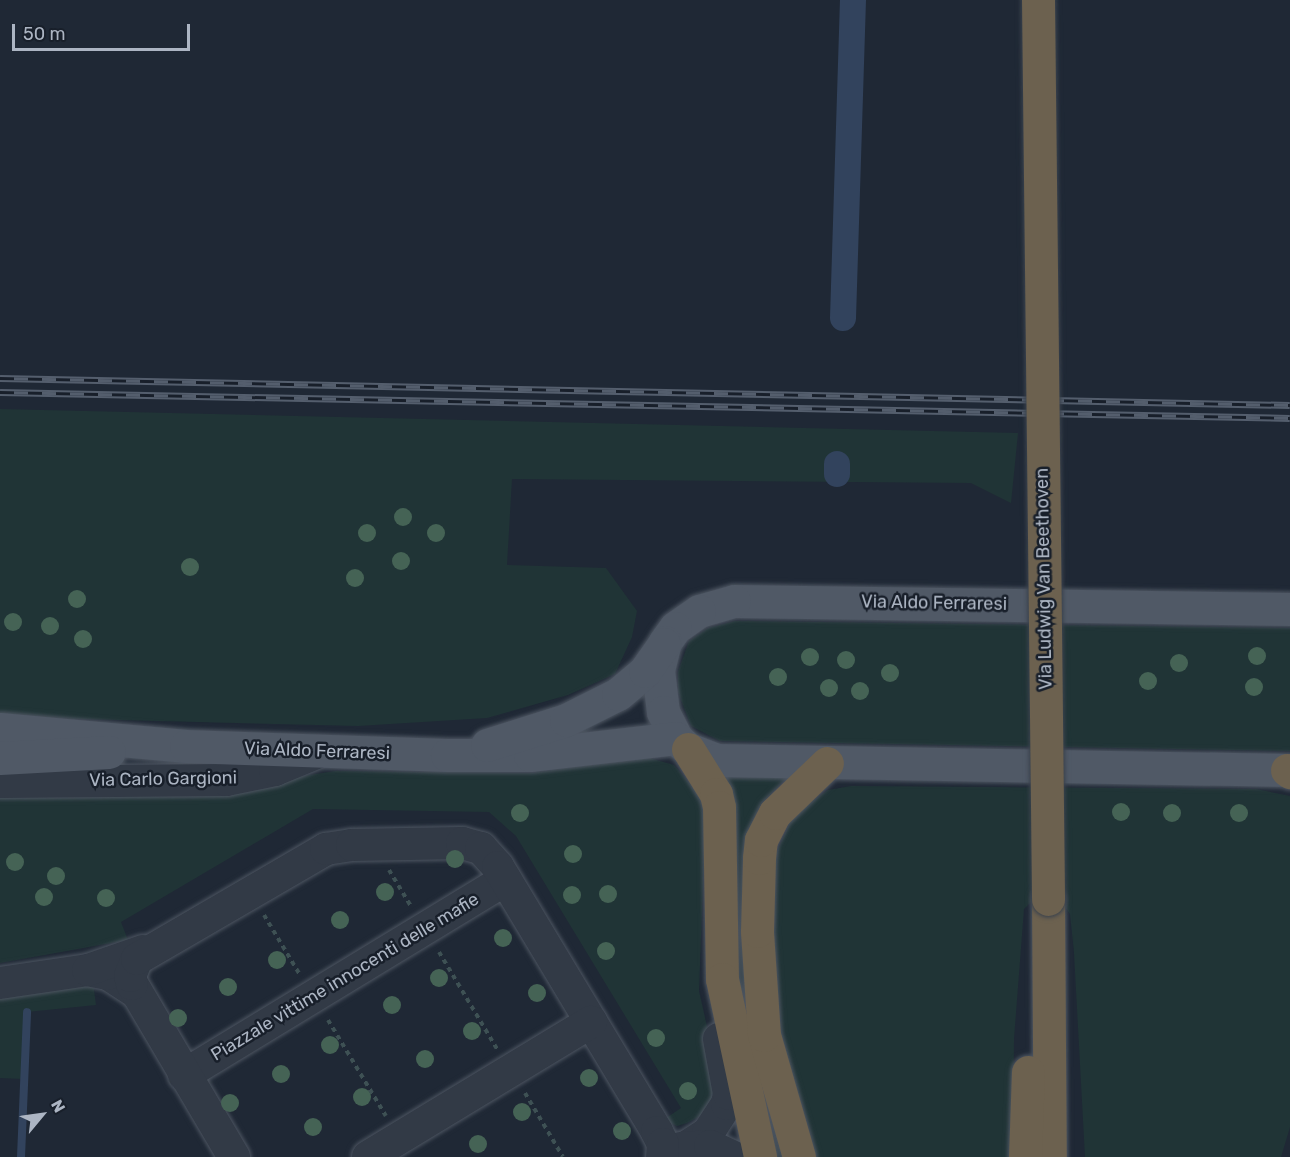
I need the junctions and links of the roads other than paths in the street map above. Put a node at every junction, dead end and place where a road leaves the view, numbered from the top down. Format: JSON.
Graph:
{"nodes":[{"id":1,"x":1038,"y":0,"type":"edge"},
{"id":2,"x":1290,"y":609,"type":"edge"},
{"id":3,"x":665,"y":642,"type":"junction"},
{"id":4,"x":0,"y":729,"type":"edge"},
{"id":5,"x":682,"y":743,"type":"junction"},
{"id":6,"x":186,"y":746,"type":"junction"},
{"id":7,"x":321,"y":751,"type":"junction"},
{"id":8,"x":447,"y":755,"type":"junction"},
{"id":9,"x":0,"y":758,"type":"edge"},
{"id":10,"x":827,"y":763,"type":"junction"},
{"id":11,"x":1289,"y":771,"type":"edge"},
{"id":12,"x":0,"y":782,"type":"edge"},
{"id":13,"x":505,"y":880,"type":"junction"},
{"id":14,"x":719,"y":904,"type":"junction"},
{"id":15,"x":1048,"y":914,"type":"junction"},
{"id":16,"x":143,"y":951,"type":"junction"},
{"id":17,"x":88,"y":970,"type":"junction"},
{"id":18,"x":1,"y":983,"type":"edge"},
{"id":19,"x":136,"y":992,"type":"junction"},
{"id":20,"x":591,"y":1022,"type":"junction"},
{"id":21,"x":184,"y":1075,"type":"junction"},
{"id":22,"x":670,"y":1153,"type":"edge"},
{"id":23,"x":234,"y":1157,"type":"edge"},
{"id":24,"x":368,"y":1157,"type":"edge"},
{"id":25,"x":734,"y":1157,"type":"edge"},
{"id":26,"x":760,"y":1157,"type":"edge"},
{"id":27,"x":799,"y":1157,"type":"edge"},
{"id":28,"x":1025,"y":1157,"type":"edge"},
{"id":29,"x":1050,"y":1157,"type":"edge"},
{"id":30,"x":1067,"y":1157,"type":"edge"}],
"edges":[{"from":1,"to":15,"type":"highway","name":"Via Ludwig Van Beethoven","bridge":true},
{"from":2,"to":3,"type":"main road","name":"Via Aldo Ferraresi"},
{"from":3,"to":5,"type":"main road","name":"Via Aldo Ferraresi"},
{"from":3,"to":8,"type":"main road","name":"Via Aldo Ferraresi"},
{"from":4,"to":6,"type":"main road","name":"Via Aldo Ferraresi"},
{"from":5,"to":8,"type":"main road","name":"Via Aldo Ferraresi"},
{"from":5,"to":10,"type":"main road","name":"Via Aldo Ferraresi"},
{"from":5,"to":14,"type":"highway"},
{"from":6,"to":7,"type":"main road","name":"Via Aldo Ferraresi"},
{"from":6,"to":9,"type":"main road","name":"Via Aldo Ferraresi"},
{"from":7,"to":8,"type":"main road","name":"Via Aldo Ferraresi"},
{"from":7,"to":12,"type":"lane","name":"Via Carlo Gargioni"},
{"from":10,"to":11,"type":"main road","name":"Via Aldo Ferraresi"},
{"from":10,"to":27,"type":"highway"},
{"from":13,"to":16,"type":"lane"},
{"from":13,"to":20,"type":"lane"},
{"from":13,"to":21,"type":"lane","name":"Piazzale vittime innocenti delle mafie"},
{"from":14,"to":22,"type":"lane"},
{"from":14,"to":26,"type":"highway"},
{"from":15,"to":28,"type":"highway"},
{"from":15,"to":29,"type":"highway","name":"Via Ludwig Van Beethoven"},
{"from":15,"to":30,"type":"highway"},
{"from":16,"to":17,"type":"lane"},
{"from":16,"to":19,"type":"lane"},
{"from":17,"to":18,"type":"lane"},
{"from":17,"to":19,"type":"lane"},
{"from":19,"to":21,"type":"lane"},
{"from":20,"to":22,"type":"lane"},
{"from":20,"to":24,"type":"lane"},
{"from":21,"to":23,"type":"lane"},
{"from":22,"to":25,"type":"lane"}]}
